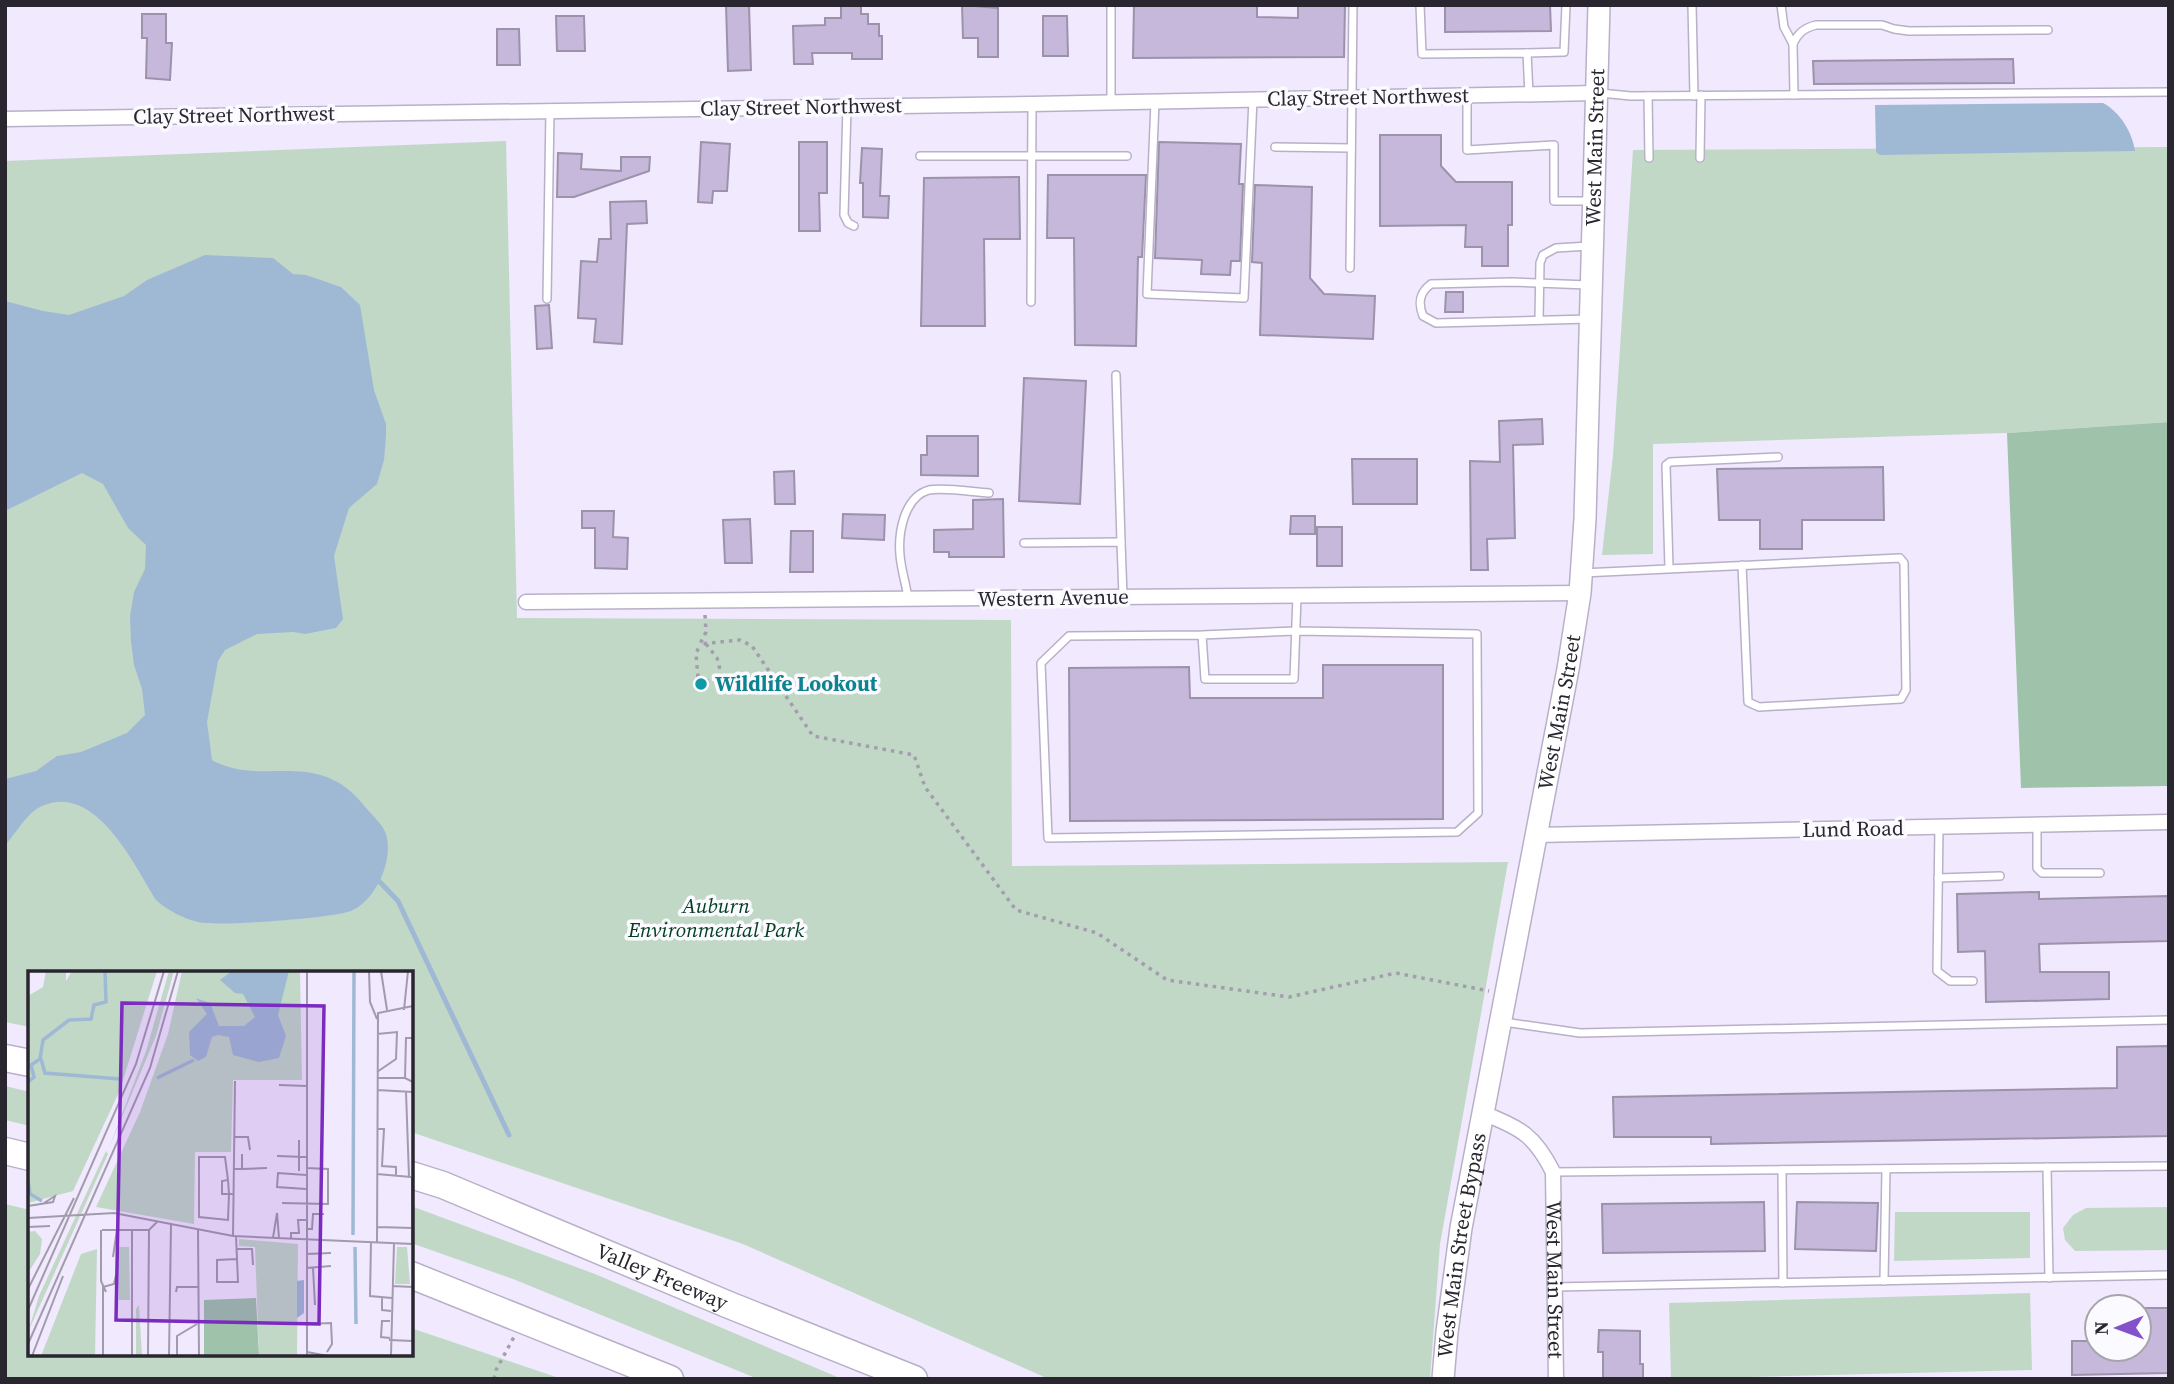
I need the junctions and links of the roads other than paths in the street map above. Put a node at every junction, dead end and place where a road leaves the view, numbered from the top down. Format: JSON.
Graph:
{"nodes":[{"id":1,"x":1111,"y":5,"type":"edge"},
{"id":2,"x":1353,"y":5,"type":"edge"},
{"id":3,"x":1420,"y":5,"type":"edge"},
{"id":4,"x":1566,"y":5,"type":"edge"},
{"id":5,"x":1599,"y":5,"type":"edge"},
{"id":6,"x":1692,"y":5,"type":"edge"},
{"id":7,"x":1781,"y":5,"type":"edge"},
{"id":8,"x":2048,"y":30,"type":"dead end"},
{"id":9,"x":1793,"y":44,"type":"junction"},
{"id":10,"x":1527,"y":53,"type":"junction"},
{"id":11,"x":2169,"y":92,"type":"edge"},
{"id":12,"x":1596,"y":93,"type":"junction"},
{"id":13,"x":1529,"y":94,"type":"junction"},
{"id":14,"x":1467,"y":95,"type":"junction"},
{"id":15,"x":1794,"y":95,"type":"junction"},
{"id":16,"x":1648,"y":96,"type":"junction"},
{"id":17,"x":1697,"y":96,"type":"junction"},
{"id":18,"x":1352,"y":97,"type":"junction"},
{"id":19,"x":1253,"y":99,"type":"junction"},
{"id":20,"x":1155,"y":101,"type":"junction"},
{"id":21,"x":1111,"y":102,"type":"junction"},
{"id":22,"x":1032,"y":104,"type":"junction"},
{"id":23,"x":847,"y":106,"type":"junction"},
{"id":24,"x":550,"y":110,"type":"junction"},
{"id":25,"x":5,"y":119,"type":"edge"},
{"id":26,"x":1275,"y":147,"type":"dead end"},
{"id":27,"x":1351,"y":148,"type":"junction"},
{"id":28,"x":1033,"y":155,"type":"junction"},
{"id":29,"x":920,"y":156,"type":"dead end"},
{"id":30,"x":1127,"y":156,"type":"dead end"},
{"id":31,"x":1649,"y":158,"type":"dead end"},
{"id":32,"x":1700,"y":158,"type":"dead end"},
{"id":33,"x":1593,"y":201,"type":"junction"},
{"id":34,"x":854,"y":226,"type":"dead end"},
{"id":35,"x":1592,"y":246,"type":"junction"},
{"id":36,"x":1350,"y":268,"type":"dead end"},
{"id":37,"x":1540,"y":283,"type":"junction"},
{"id":38,"x":1591,"y":285,"type":"junction"},
{"id":39,"x":547,"y":299,"type":"dead end"},
{"id":40,"x":1031,"y":302,"type":"dead end"},
{"id":41,"x":1590,"y":319,"type":"junction"},
{"id":42,"x":1539,"y":320,"type":"junction"},
{"id":43,"x":1116,"y":375,"type":"dead end"},
{"id":44,"x":1778,"y":457,"type":"dead end"},
{"id":45,"x":989,"y":493,"type":"dead end"},
{"id":46,"x":1121,"y":542,"type":"junction"},
{"id":47,"x":1024,"y":543,"type":"dead end"},
{"id":48,"x":1742,"y":565,"type":"junction"},
{"id":49,"x":1669,"y":568,"type":"junction"},
{"id":50,"x":1581,"y":583,"type":"junction"},
{"id":51,"x":1297,"y":596,"type":"junction"},
{"id":52,"x":1123,"y":597,"type":"junction"},
{"id":53,"x":909,"y":599,"type":"junction"},
{"id":54,"x":526,"y":602,"type":"dead end"},
{"id":55,"x":1296,"y":631,"type":"junction"},
{"id":56,"x":1202,"y":635,"type":"junction"},
{"id":57,"x":2169,"y":822,"type":"edge"},
{"id":58,"x":2037,"y":825,"type":"junction"},
{"id":59,"x":1939,"y":827,"type":"junction"},
{"id":60,"x":1536,"y":835,"type":"junction"},
{"id":61,"x":2101,"y":873,"type":"dead end"},
{"id":62,"x":2000,"y":876,"type":"dead end"},
{"id":63,"x":1938,"y":878,"type":"junction"},
{"id":64,"x":1973,"y":981,"type":"dead end"},
{"id":65,"x":2169,"y":1020,"type":"edge"},
{"id":66,"x":1500,"y":1021,"type":"junction"},
{"id":67,"x":5,"y":1058,"type":"edge"},
{"id":68,"x":28,"y":1063,"type":"edge"},
{"id":69,"x":1485,"y":1114,"type":"junction"},
{"id":70,"x":5,"y":1151,"type":"edge"},
{"id":71,"x":28,"y":1157,"type":"edge"},
{"id":72,"x":2169,"y":1166,"type":"edge"},
{"id":73,"x":2047,"y":1167,"type":"junction"},
{"id":74,"x":1886,"y":1169,"type":"junction"},
{"id":75,"x":1782,"y":1170,"type":"junction"},
{"id":76,"x":1553,"y":1172,"type":"junction"},
{"id":77,"x":413,"y":1176,"type":"edge"},
{"id":78,"x":2169,"y":1275,"type":"edge"},
{"id":79,"x":413,"y":1276,"type":"edge"},
{"id":80,"x":2049,"y":1278,"type":"junction"},
{"id":81,"x":1884,"y":1281,"type":"junction"},
{"id":82,"x":1783,"y":1283,"type":"junction"},
{"id":83,"x":1554,"y":1287,"type":"junction"},
{"id":84,"x":670,"y":1379,"type":"edge"},
{"id":85,"x":914,"y":1379,"type":"edge"},
{"id":86,"x":1443,"y":1379,"type":"edge"},
{"id":87,"x":1556,"y":1379,"type":"edge"}],
"edges":[{"from":1,"to":21,"type":"lane"},
{"from":2,"to":18,"type":"lane"},
{"from":3,"to":10,"type":"lane"},
{"from":4,"to":10,"type":"lane"},
{"from":5,"to":12,"type":"main road","name":"West Main Street"},
{"from":6,"to":17,"type":"lane"},
{"from":7,"to":9,"type":"lane"},
{"from":8,"to":9,"type":"lane"},
{"from":9,"to":15,"type":"lane"},
{"from":10,"to":13,"type":"lane"},
{"from":11,"to":15,"type":"lane"},
{"from":12,"to":13,"type":"street","name":"Clay Street Northwest"},
{"from":12,"to":16,"type":"lane"},
{"from":12,"to":33,"type":"main road","name":"West Main Street"},
{"from":13,"to":14,"type":"street","name":"Clay Street Northwest"},
{"from":14,"to":18,"type":"street","name":"Clay Street Northwest"},
{"from":14,"to":33,"type":"lane"},
{"from":15,"to":17,"type":"lane"},
{"from":16,"to":17,"type":"lane"},
{"from":16,"to":31,"type":"lane"},
{"from":17,"to":32,"type":"lane"},
{"from":18,"to":19,"type":"street","name":"Clay Street Northwest"},
{"from":18,"to":27,"type":"lane"},
{"from":19,"to":20,"type":"street","name":"Clay Street Northwest"},
{"from":19,"to":20,"type":"lane"},
{"from":20,"to":21,"type":"street","name":"Clay Street Northwest"},
{"from":21,"to":22,"type":"street","name":"Clay Street Northwest"},
{"from":22,"to":23,"type":"street","name":"Clay Street Northwest"},
{"from":22,"to":28,"type":"lane"},
{"from":23,"to":24,"type":"street","name":"Clay Street Northwest"},
{"from":23,"to":34,"type":"lane"},
{"from":24,"to":25,"type":"street","name":"Clay Street Northwest"},
{"from":24,"to":39,"type":"lane"},
{"from":26,"to":27,"type":"lane"},
{"from":27,"to":36,"type":"lane"},
{"from":28,"to":29,"type":"lane"},
{"from":28,"to":30,"type":"lane"},
{"from":28,"to":40,"type":"lane"},
{"from":33,"to":35,"type":"main road","name":"West Main Street"},
{"from":35,"to":37,"type":"lane"},
{"from":35,"to":38,"type":"main road","name":"West Main Street"},
{"from":37,"to":38,"type":"lane"},
{"from":37,"to":42,"type":"lane"},
{"from":37,"to":42,"type":"lane"},
{"from":38,"to":41,"type":"main road","name":"West Main Street"},
{"from":41,"to":42,"type":"lane"},
{"from":41,"to":50,"type":"main road","name":"West Main Street"},
{"from":43,"to":46,"type":"lane"},
{"from":44,"to":49,"type":"lane"},
{"from":45,"to":53,"type":"lane"},
{"from":46,"to":47,"type":"lane"},
{"from":46,"to":52,"type":"lane"},
{"from":48,"to":48,"type":"lane"},
{"from":48,"to":49,"type":"lane"},
{"from":49,"to":50,"type":"lane"},
{"from":50,"to":51,"type":"street","name":"Western Avenue"},
{"from":50,"to":60,"type":"main road","name":"West Main Street"},
{"from":51,"to":52,"type":"street","name":"Western Avenue"},
{"from":51,"to":55,"type":"lane"},
{"from":52,"to":53,"type":"street","name":"Western Avenue"},
{"from":53,"to":54,"type":"street","name":"Western Avenue"},
{"from":55,"to":56,"type":"lane"},
{"from":55,"to":56,"type":"lane"},
{"from":55,"to":56,"type":"lane"},
{"from":57,"to":58,"type":"street","name":"Lund Road"},
{"from":58,"to":59,"type":"street","name":"Lund Road"},
{"from":58,"to":61,"type":"lane"},
{"from":59,"to":60,"type":"street","name":"Lund Road"},
{"from":59,"to":63,"type":"lane"},
{"from":60,"to":66,"type":"main road","name":"West Main Street"},
{"from":62,"to":63,"type":"lane"},
{"from":63,"to":64,"type":"lane"},
{"from":65,"to":66,"type":"lane"},
{"from":66,"to":69,"type":"main road","name":"West Main Street"},
{"from":67,"to":68,"type":"highway"},
{"from":69,"to":76,"type":"street","name":"West Main Street"},
{"from":69,"to":86,"type":"main road","name":"West Main Street Bypass"},
{"from":70,"to":71,"type":"highway"},
{"from":72,"to":73,"type":"lane"},
{"from":73,"to":74,"type":"lane"},
{"from":73,"to":80,"type":"lane"},
{"from":74,"to":75,"type":"lane"},
{"from":74,"to":81,"type":"lane"},
{"from":75,"to":76,"type":"lane"},
{"from":75,"to":82,"type":"lane"},
{"from":76,"to":83,"type":"street","name":"West Main Street"},
{"from":77,"to":85,"type":"highway","name":"Valley Freeway"},
{"from":78,"to":80,"type":"lane"},
{"from":79,"to":84,"type":"highway"},
{"from":80,"to":81,"type":"lane"},
{"from":81,"to":82,"type":"lane"},
{"from":82,"to":83,"type":"lane"},
{"from":83,"to":87,"type":"street","name":"West Main Street"}]}
